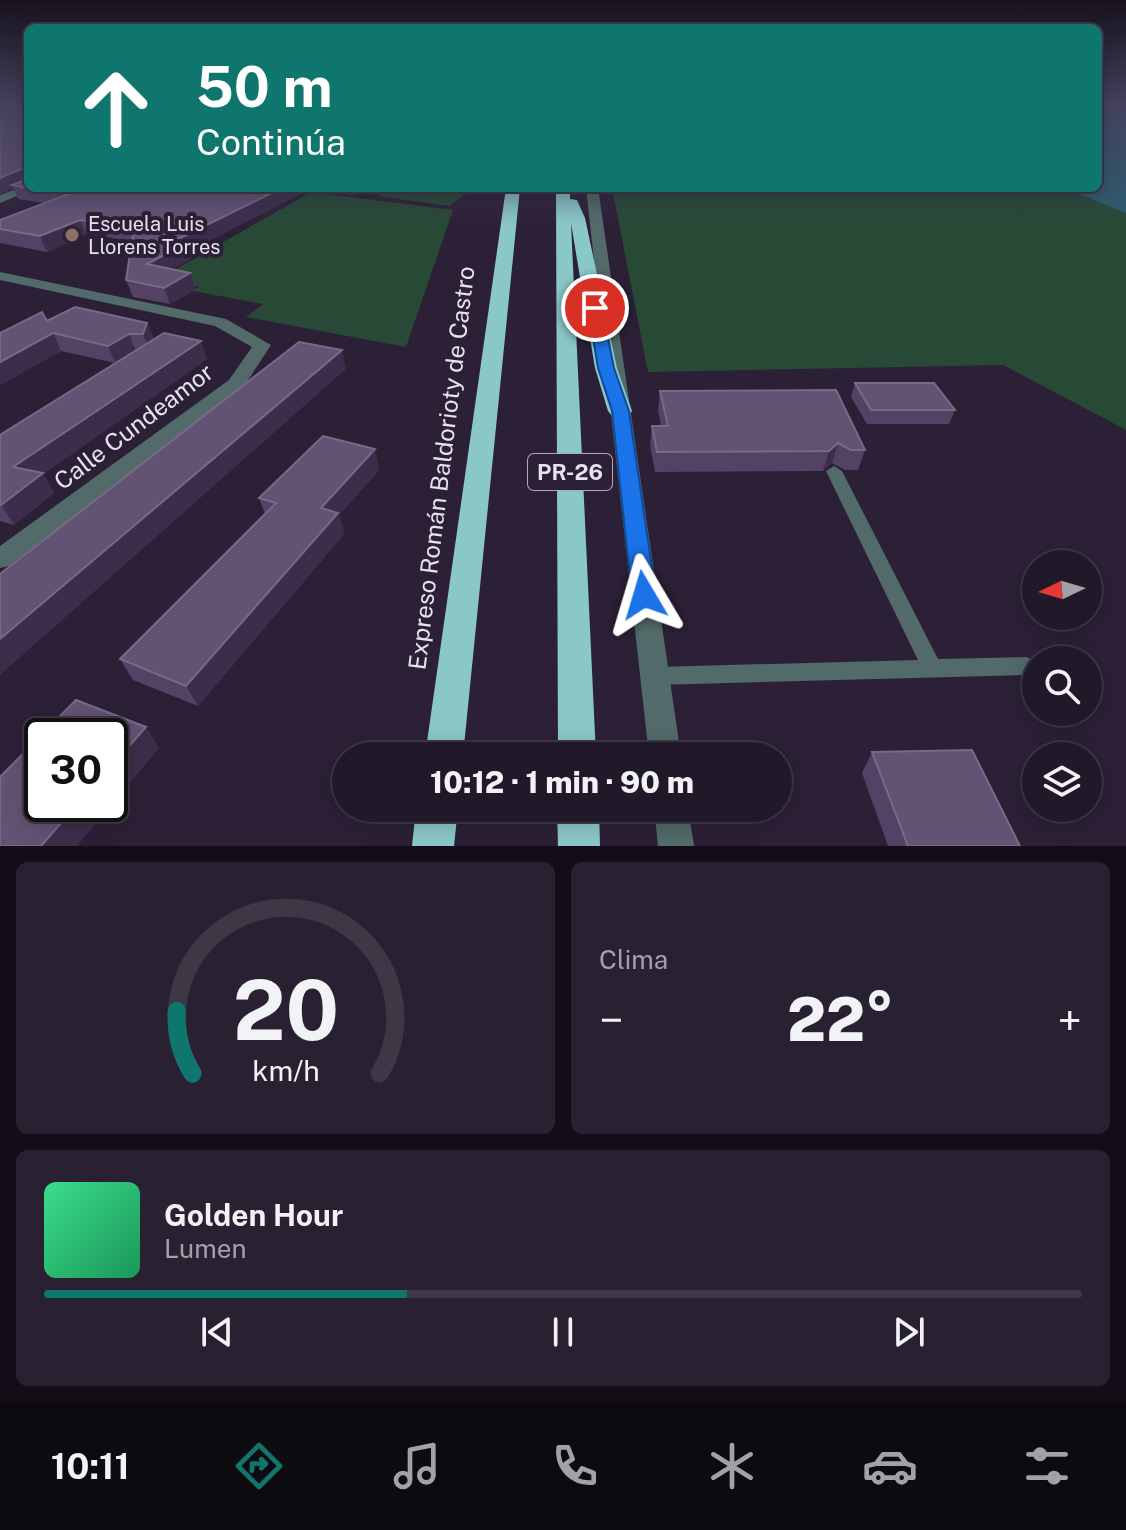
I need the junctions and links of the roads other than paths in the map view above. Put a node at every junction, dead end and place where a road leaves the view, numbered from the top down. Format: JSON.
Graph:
{"nodes":[{"id":1,"x":24,"y":190,"type":"edge"},
{"id":2,"x":513,"y":192,"type":"edge"},
{"id":3,"x":565,"y":192,"type":"edge"},
{"id":4,"x":567,"y":192,"type":"edge"},
{"id":5,"x":593,"y":192,"type":"edge"},
{"id":6,"x":0,"y":199,"type":"edge"},
{"id":7,"x":0,"y":276,"type":"edge"},
{"id":8,"x":620,"y":411,"type":"junction"},
{"id":9,"x":834,"y":471,"type":"edge"},
{"id":10,"x":0,"y":559,"type":"edge"},
{"id":11,"x":1022,"y":666,"type":"edge"},
{"id":12,"x":932,"y":668,"type":"junction"},
{"id":13,"x":655,"y":676,"type":"junction"},
{"id":14,"x":446,"y":742,"type":"edge"},
{"id":15,"x":577,"y":742,"type":"edge"},
{"id":16,"x":663,"y":742,"type":"edge"},
{"id":17,"x":436,"y":822,"type":"edge"},
{"id":18,"x":578,"y":822,"type":"edge"},
{"id":19,"x":673,"y":822,"type":"edge"},
{"id":20,"x":433,"y":846,"type":"edge"},
{"id":21,"x":579,"y":846,"type":"edge"},
{"id":22,"x":676,"y":846,"type":"edge"}],
"edges":[{"from":1,"to":6,"type":"street"},
{"from":2,"to":14,"type":"highway","name":"Expreso Román Baldorioty de Castro"},
{"from":3,"to":15,"type":"highway","number":"PR-26"},
{"from":4,"to":8,"type":"highway"},
{"from":5,"to":8,"type":"street"},
{"from":7,"to":10,"type":"street","name":"Calle Cundeamor"},
{"from":8,"to":13,"type":"street"},
{"from":9,"to":12,"type":"lane"},
{"from":11,"to":12,"type":"lane"},
{"from":12,"to":13,"type":"lane"},
{"from":13,"to":16,"type":"street"},
{"from":17,"to":20,"type":"highway"},
{"from":18,"to":21,"type":"highway"},
{"from":19,"to":22,"type":"street"}]}
